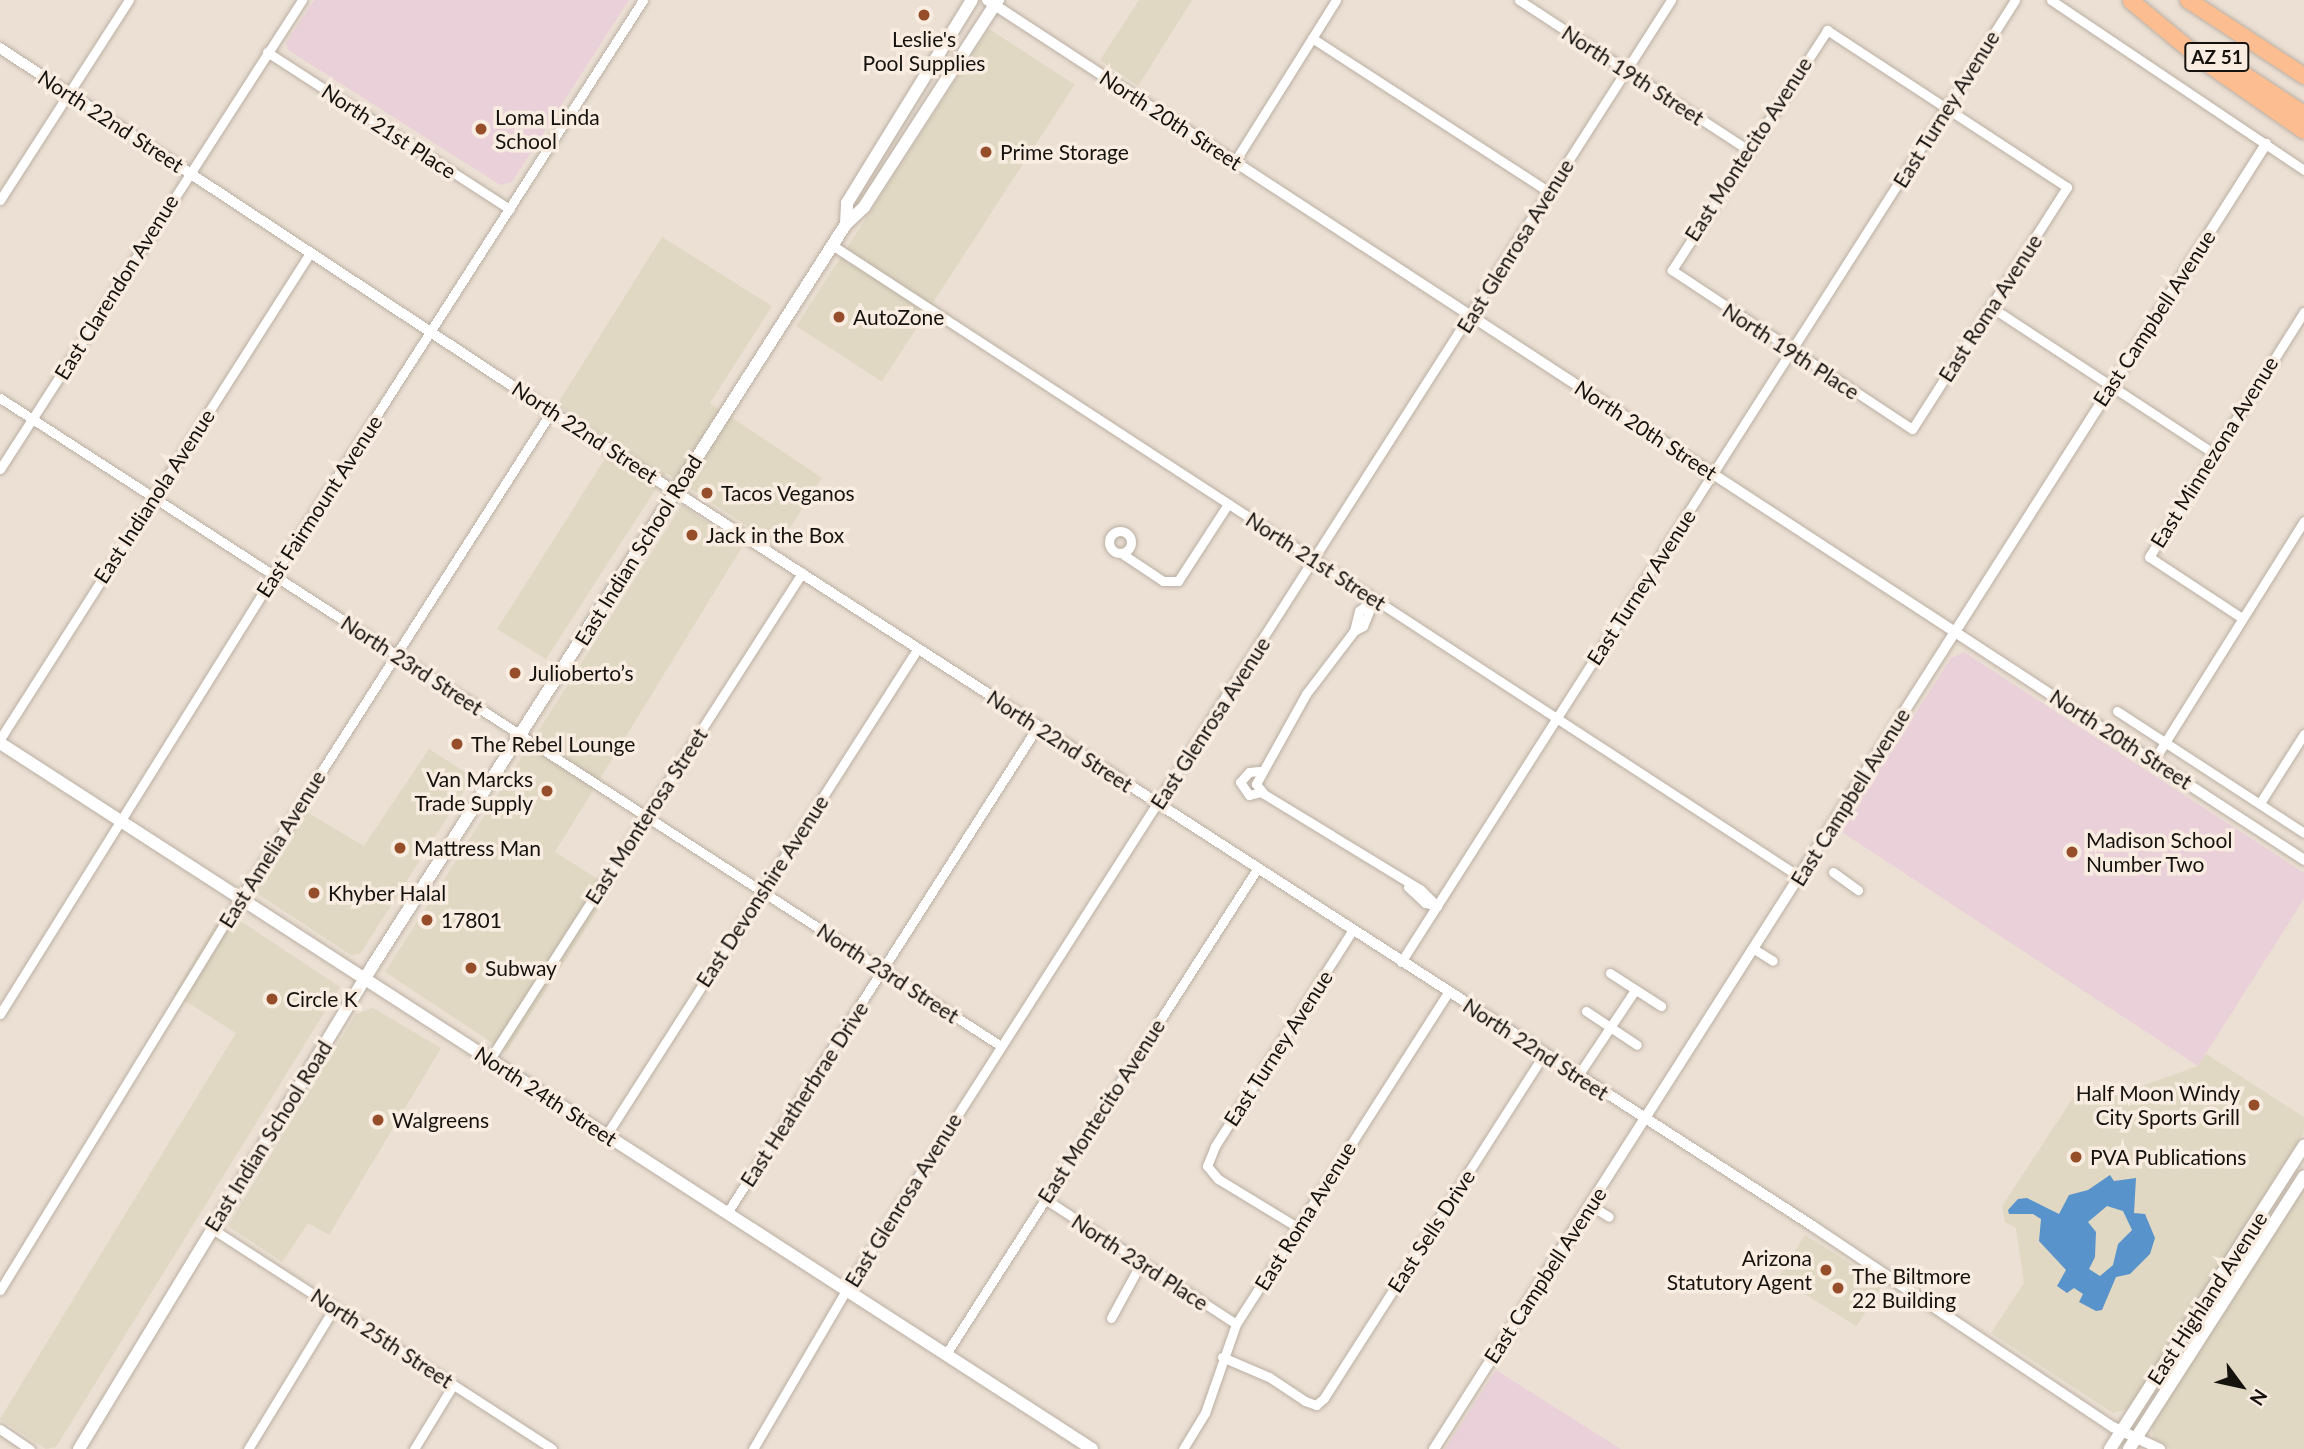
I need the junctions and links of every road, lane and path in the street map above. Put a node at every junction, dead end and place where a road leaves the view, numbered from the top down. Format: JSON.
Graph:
{"nodes":[{"id":1,"x":129,"y":0,"type":"edge"},
{"id":2,"x":302,"y":0,"type":"edge"},
{"id":3,"x":643,"y":0,"type":"edge"},
{"id":4,"x":972,"y":0,"type":"edge"},
{"id":5,"x":1336,"y":0,"type":"edge"},
{"id":6,"x":1519,"y":0,"type":"edge"},
{"id":7,"x":1671,"y":0,"type":"edge"},
{"id":8,"x":2015,"y":0,"type":"edge"},
{"id":9,"x":2051,"y":0,"type":"edge"},
{"id":10,"x":2130,"y":0,"type":"edge"},
{"id":11,"x":2188,"y":0,"type":"edge"},
{"id":12,"x":2199,"y":0,"type":"edge"},
{"id":13,"x":993,"y":2,"type":"edge"},
{"id":14,"x":1312,"y":38,"type":"junction"},
{"id":15,"x":0,"y":48,"type":"edge"},
{"id":16,"x":267,"y":52,"type":"junction"},
{"id":17,"x":2304,"y":64,"type":"edge"},
{"id":18,"x":1627,"y":71,"type":"junction"},
{"id":19,"x":2304,"y":76,"type":"edge"},
{"id":20,"x":69,"y":94,"type":"junction"},
{"id":21,"x":1947,"y":106,"type":"junction"},
{"id":22,"x":2304,"y":114,"type":"edge"},
{"id":23,"x":2304,"y":131,"type":"edge"},
{"id":24,"x":2266,"y":144,"type":"junction"},
{"id":25,"x":1748,"y":150,"type":"junction"},
{"id":26,"x":1235,"y":161,"type":"junction"},
{"id":27,"x":2304,"y":170,"type":"edge"},
{"id":28,"x":188,"y":172,"type":"junction"},
{"id":29,"x":1549,"y":192,"type":"junction"},
{"id":30,"x":0,"y":200,"type":"edge"},
{"id":31,"x":510,"y":209,"type":"junction"},
{"id":32,"x":846,"y":225,"type":"junction"},
{"id":33,"x":832,"y":245,"type":"junction"},
{"id":34,"x":310,"y":253,"type":"junction"},
{"id":35,"x":1672,"y":270,"type":"joint"},
{"id":36,"x":1991,"y":307,"type":"junction"},
{"id":37,"x":2304,"y":312,"type":"edge"},
{"id":38,"x":1471,"y":315,"type":"junction"},
{"id":39,"x":431,"y":331,"type":"junction"},
{"id":40,"x":1791,"y":351,"type":"junction"},
{"id":41,"x":2111,"y":386,"type":"junction"},
{"id":42,"x":0,"y":398,"type":"edge"},
{"id":43,"x":551,"y":412,"type":"junction"},
{"id":44,"x":32,"y":419,"type":"junction"},
{"id":45,"x":1912,"y":429,"type":"joint"},
{"id":46,"x":2212,"y":452,"type":"junction"},
{"id":47,"x":0,"y":469,"type":"edge"},
{"id":48,"x":1713,"y":473,"type":"junction"},
{"id":49,"x":676,"y":491,"type":"junction"},
{"id":50,"x":153,"y":497,"type":"junction"},
{"id":51,"x":1228,"y":504,"type":"junction"},
{"id":52,"x":2304,"y":522,"type":"edge"},
{"id":53,"x":1121,"y":553,"type":"dead end"},
{"id":54,"x":1316,"y":561,"type":"junction"},
{"id":55,"x":802,"y":573,"type":"junction"},
{"id":56,"x":274,"y":575,"type":"junction"},
{"id":57,"x":1374,"y":598,"type":"junction"},
{"id":58,"x":2242,"y":618,"type":"junction"},
{"id":59,"x":1955,"y":631,"type":"junction"},
{"id":60,"x":918,"y":648,"type":"junction"},
{"id":61,"x":396,"y":655,"type":"junction"},
{"id":62,"x":2117,"y":711,"type":"dead end"},
{"id":63,"x":1558,"y":717,"type":"junction"},
{"id":64,"x":1038,"y":726,"type":"junction"},
{"id":65,"x":2304,"y":734,"type":"edge"},
{"id":66,"x":520,"y":736,"type":"junction"},
{"id":67,"x":0,"y":741,"type":"edge"},
{"id":68,"x":2166,"y":742,"type":"junction"},
{"id":69,"x":2154,"y":760,"type":"junction"},
{"id":70,"x":1259,"y":771,"type":"junction"},
{"id":71,"x":1261,"y":792,"type":"junction"},
{"id":72,"x":2260,"y":803,"type":"junction"},
{"id":73,"x":1158,"y":805,"type":"junction"},
{"id":74,"x":646,"y":816,"type":"junction"},
{"id":75,"x":119,"y":820,"type":"junction"},
{"id":76,"x":2304,"y":833,"type":"edge"},
{"id":77,"x":2304,"y":860,"type":"edge"},
{"id":78,"x":1257,"y":869,"type":"junction"},
{"id":79,"x":1833,"y":872,"type":"dead end"},
{"id":80,"x":1800,"y":877,"type":"junction"},
{"id":81,"x":1858,"y":890,"type":"dead end"},
{"id":82,"x":762,"y":892,"type":"junction"},
{"id":83,"x":241,"y":899,"type":"junction"},
{"id":84,"x":1437,"y":906,"type":"junction"},
{"id":85,"x":1352,"y":931,"type":"junction"},
{"id":86,"x":1754,"y":949,"type":"junction"},
{"id":87,"x":1773,"y":961,"type":"dead end"},
{"id":88,"x":1401,"y":962,"type":"junction"},
{"id":89,"x":883,"y":970,"type":"junction"},
{"id":90,"x":1609,"y":973,"type":"dead end"},
{"id":91,"x":365,"y":979,"type":"junction"},
{"id":92,"x":1635,"y":990,"type":"junction"},
{"id":93,"x":1448,"y":993,"type":"junction"},
{"id":94,"x":1661,"y":1006,"type":"dead end"},
{"id":95,"x":1586,"y":1011,"type":"dead end"},
{"id":96,"x":0,"y":1014,"type":"edge"},
{"id":97,"x":1610,"y":1027,"type":"junction"},
{"id":98,"x":1637,"y":1045,"type":"dead end"},
{"id":99,"x":1001,"y":1046,"type":"junction"},
{"id":100,"x":1543,"y":1055,"type":"junction"},
{"id":101,"x":491,"y":1059,"type":"junction"},
{"id":102,"x":1577,"y":1077,"type":"junction"},
{"id":103,"x":1644,"y":1119,"type":"junction"},
{"id":104,"x":607,"y":1135,"type":"junction"},
{"id":105,"x":2304,"y":1146,"type":"edge"},
{"id":106,"x":2304,"y":1176,"type":"edge"},
{"id":107,"x":1045,"y":1199,"type":"junction"},
{"id":108,"x":1590,"y":1205,"type":"junction"},
{"id":109,"x":727,"y":1213,"type":"junction"},
{"id":110,"x":1609,"y":1217,"type":"dead end"},
{"id":111,"x":1297,"y":1227,"type":"junction"},
{"id":112,"x":211,"y":1228,"type":"junction"},
{"id":113,"x":1142,"y":1263,"type":"junction"},
{"id":114,"x":2225,"y":1269,"type":"junction"},
{"id":115,"x":2239,"y":1278,"type":"junction"},
{"id":116,"x":0,"y":1290,"type":"edge"},
{"id":117,"x":846,"y":1290,"type":"junction"},
{"id":118,"x":334,"y":1308,"type":"junction"},
{"id":119,"x":1111,"y":1318,"type":"dead end"},
{"id":120,"x":1236,"y":1324,"type":"junction"},
{"id":121,"x":946,"y":1354,"type":"junction"},
{"id":122,"x":1222,"y":1357,"type":"junction"},
{"id":123,"x":453,"y":1385,"type":"junction"},
{"id":124,"x":0,"y":1429,"type":"edge"},
{"id":125,"x":2122,"y":1432,"type":"junction"},
{"id":126,"x":2133,"y":1445,"type":"edge"},
{"id":127,"x":30,"y":1449,"type":"edge"},
{"id":128,"x":79,"y":1449,"type":"edge"},
{"id":129,"x":248,"y":1449,"type":"edge"},
{"id":130,"x":414,"y":1449,"type":"edge"},
{"id":131,"x":552,"y":1449,"type":"edge"},
{"id":132,"x":753,"y":1449,"type":"edge"},
{"id":133,"x":1092,"y":1449,"type":"edge"},
{"id":134,"x":1183,"y":1449,"type":"edge"},
{"id":135,"x":1434,"y":1449,"type":"edge"},
{"id":136,"x":2110,"y":1449,"type":"edge"},
{"id":137,"x":2160,"y":1449,"type":"edge"}],
"edges":[{"from":1,"to":20,"type":"street"},
{"from":2,"to":16,"type":"street","name":"East Clarendon Avenue"},
{"from":3,"to":31,"type":"street","name":"East Fairmount Avenue"},
{"from":4,"to":32,"type":"main road","name":"East Indian School Road"},
{"from":5,"to":14,"type":"street"},
{"from":6,"to":18,"type":"street","name":"North 19th Street"},
{"from":7,"to":18,"type":"street","name":"East Glenrosa Avenue"},
{"from":8,"to":21,"type":"street","name":"East Turney Avenue"},
{"from":9,"to":24,"type":"street"},
{"from":10,"to":22,"type":"highway","number":"AZ 51"},
{"from":10,"to":23,"type":"highway"},
{"from":11,"to":19,"type":"highway","number":"AZ 51"},
{"from":12,"to":17,"type":"highway"},
{"from":13,"to":26,"type":"street","name":"North 20th Street"},
{"from":13,"to":32,"type":"main road","name":"East Indian School Road"},
{"from":14,"to":26,"type":"street"},
{"from":14,"to":29,"type":"street"},
{"from":15,"to":20,"type":"street","name":"North 22nd Street"},
{"from":16,"to":28,"type":"street","name":"East Clarendon Avenue"},
{"from":16,"to":31,"type":"street","name":"North 21st Place"},
{"from":18,"to":25,"type":"street","name":"North 19th Street"},
{"from":18,"to":29,"type":"street","name":"East Glenrosa Avenue"},
{"from":20,"to":28,"type":"street","name":"North 22nd Street"},
{"from":20,"to":30,"type":"street"},
{"from":21,"to":25,"type":"street","name":"East Montecito Avenue"},
{"from":21,"to":36,"type":"street","name":"East Roma Avenue"},
{"from":21,"to":40,"type":"street","name":"East Turney Avenue"},
{"from":24,"to":27,"type":"street"},
{"from":24,"to":41,"type":"street","name":"East Campbell Avenue"},
{"from":25,"to":35,"type":"street","name":"East Montecito Avenue"},
{"from":26,"to":38,"type":"street","name":"North 20th Street"},
{"from":28,"to":34,"type":"street","name":"North 22nd Street"},
{"from":28,"to":44,"type":"street","name":"East Clarendon Avenue"},
{"from":29,"to":38,"type":"street","name":"East Glenrosa Avenue"},
{"from":31,"to":39,"type":"street","name":"East Fairmount Avenue"},
{"from":32,"to":33,"type":"main road","name":"East Indian School Road"},
{"from":33,"to":49,"type":"main road","name":"East Indian School Road"},
{"from":33,"to":51,"type":"street","name":"North 21st Street"},
{"from":34,"to":39,"type":"street","name":"North 22nd Street"},
{"from":34,"to":50,"type":"street","name":"East Indianola Avenue"},
{"from":35,"to":40,"type":"street","name":"North 19th Place"},
{"from":36,"to":41,"type":"street"},
{"from":36,"to":45,"type":"street","name":"East Roma Avenue"},
{"from":37,"to":46,"type":"street","name":"East Minnezona Avenue"},
{"from":38,"to":48,"type":"street","name":"North 20th Street"},
{"from":38,"to":54,"type":"street","name":"East Glenrosa Avenue"},
{"from":39,"to":43,"type":"street","name":"North 22nd Street"},
{"from":39,"to":56,"type":"street","name":"East Fairmount Avenue"},
{"from":40,"to":45,"type":"street","name":"North 19th Place"},
{"from":40,"to":48,"type":"street","name":"East Turney Avenue"},
{"from":41,"to":46,"type":"street"},
{"from":41,"to":59,"type":"street","name":"East Campbell Avenue"},
{"from":42,"to":44,"type":"street","name":"North 23rd Street"},
{"from":43,"to":49,"type":"street","name":"North 22nd Street"},
{"from":43,"to":61,"type":"street","name":"East Amelia Avenue"},
{"from":44,"to":47,"type":"street","name":"East Clarendon Avenue"},
{"from":44,"to":50,"type":"street","name":"North 23rd Street"},
{"from":46,"to":58,"type":"street","name":"East Minnezona Avenue"},
{"from":48,"to":59,"type":"street","name":"North 20th Street"},
{"from":48,"to":63,"type":"street","name":"East Turney Avenue"},
{"from":49,"to":55,"type":"street","name":"North 22nd Street"},
{"from":49,"to":66,"type":"main road","name":"East Indian School Road"},
{"from":50,"to":56,"type":"street","name":"North 23rd Street"},
{"from":50,"to":67,"type":"street","name":"East Indianola Avenue"},
{"from":51,"to":53,"type":"street"},
{"from":51,"to":54,"type":"street","name":"North 21st Street"},
{"from":52,"to":58,"type":"street"},
{"from":54,"to":57,"type":"street","name":"North 21st Street"},
{"from":54,"to":73,"type":"street","name":"East Glenrosa Avenue"},
{"from":55,"to":60,"type":"street","name":"North 22nd Street"},
{"from":55,"to":74,"type":"street","name":"East Monterosa Street"},
{"from":56,"to":61,"type":"street","name":"North 23rd Street"},
{"from":56,"to":75,"type":"street","name":"East Fairmount Avenue"},
{"from":57,"to":63,"type":"street","name":"North 21st Street"},
{"from":57,"to":70,"type":"street"},
{"from":58,"to":68,"type":"street"},
{"from":59,"to":69,"type":"street","name":"North 20th Street"},
{"from":59,"to":80,"type":"street","name":"East Campbell Avenue"},
{"from":60,"to":64,"type":"street","name":"North 22nd Street"},
{"from":60,"to":82,"type":"street","name":"East Devonshire Avenue"},
{"from":61,"to":66,"type":"street","name":"North 23rd Street"},
{"from":61,"to":83,"type":"street","name":"East Amelia Avenue"},
{"from":62,"to":68,"type":"street","name":"North 20th Street"},
{"from":63,"to":80,"type":"street","name":"North 21st Street"},
{"from":63,"to":84,"type":"street","name":"East Turney Avenue"},
{"from":64,"to":73,"type":"street","name":"North 22nd Street"},
{"from":64,"to":89,"type":"street","name":"East Heatherbrae Drive"},
{"from":65,"to":72,"type":"street"},
{"from":66,"to":74,"type":"street","name":"North 23rd Street"},
{"from":66,"to":91,"type":"main road","name":"East Indian School Road"},
{"from":67,"to":75,"type":"main road","name":"North 24th Street"},
{"from":68,"to":69,"type":"street"},
{"from":68,"to":72,"type":"street","name":"North 20th Street"},
{"from":69,"to":77,"type":"street","name":"North 20th Street"},
{"from":70,"to":71,"type":"street"},
{"from":70,"to":71,"type":"street"},
{"from":71,"to":84,"type":"street"},
{"from":72,"to":76,"type":"street","name":"North 20th Street"},
{"from":73,"to":78,"type":"street","name":"North 22nd Street"},
{"from":73,"to":99,"type":"street","name":"East Glenrosa Avenue"},
{"from":74,"to":82,"type":"street","name":"North 23rd Street"},
{"from":74,"to":101,"type":"street","name":"East Monterosa Street"},
{"from":75,"to":83,"type":"main road","name":"North 24th Street"},
{"from":75,"to":96,"type":"street","name":"East Fairmount Avenue"},
{"from":78,"to":85,"type":"street","name":"North 22nd Street"},
{"from":78,"to":107,"type":"street","name":"East Montecito Avenue"},
{"from":79,"to":81,"type":"street"},
{"from":80,"to":86,"type":"street","name":"East Campbell Avenue"},
{"from":82,"to":89,"type":"street","name":"North 23rd Street"},
{"from":82,"to":104,"type":"street","name":"East Devonshire Avenue"},
{"from":83,"to":91,"type":"main road","name":"North 24th Street"},
{"from":83,"to":116,"type":"street","name":"East Amelia Avenue"},
{"from":84,"to":88,"type":"street","name":"East Turney Avenue"},
{"from":85,"to":88,"type":"street","name":"North 22nd Street"},
{"from":85,"to":111,"type":"street","name":"East Turney Avenue"},
{"from":86,"to":87,"type":"street"},
{"from":86,"to":103,"type":"street","name":"East Campbell Avenue"},
{"from":88,"to":93,"type":"street","name":"North 22nd Street"},
{"from":89,"to":99,"type":"street","name":"North 23rd Street"},
{"from":89,"to":109,"type":"street","name":"East Heatherbrae Drive"},
{"from":90,"to":92,"type":"street"},
{"from":91,"to":101,"type":"main road","name":"North 24th Street"},
{"from":91,"to":112,"type":"main road","name":"East Indian School Road"},
{"from":92,"to":94,"type":"street"},
{"from":92,"to":97,"type":"street"},
{"from":93,"to":100,"type":"street","name":"North 22nd Street"},
{"from":93,"to":111,"type":"street","name":"East Roma Avenue"},
{"from":95,"to":97,"type":"street"},
{"from":97,"to":98,"type":"street"},
{"from":97,"to":102,"type":"street"},
{"from":99,"to":117,"type":"street","name":"East Glenrosa Avenue"},
{"from":100,"to":102,"type":"street","name":"North 22nd Street"},
{"from":100,"to":122,"type":"street","name":"East Sells Drive"},
{"from":101,"to":104,"type":"main road","name":"North 24th Street"},
{"from":102,"to":103,"type":"street","name":"North 22nd Street"},
{"from":103,"to":108,"type":"street","name":"East Campbell Avenue"},
{"from":103,"to":125,"type":"street","name":"North 22nd Street"},
{"from":104,"to":109,"type":"main road","name":"North 24th Street"},
{"from":105,"to":114,"type":"main road","name":"East Highland Avenue"},
{"from":106,"to":115,"type":"main road","name":"East Highland Avenue"},
{"from":107,"to":113,"type":"street","name":"North 23rd Place"},
{"from":107,"to":121,"type":"street","name":"East Montecito Avenue"},
{"from":108,"to":110,"type":"street"},
{"from":108,"to":135,"type":"street","name":"East Campbell Avenue"},
{"from":109,"to":117,"type":"main road","name":"North 24th Street"},
{"from":111,"to":120,"type":"street","name":"East Roma Avenue"},
{"from":112,"to":118,"type":"street","name":"North 25th Street"},
{"from":112,"to":128,"type":"main road","name":"East Indian School Road"},
{"from":113,"to":119,"type":"street"},
{"from":113,"to":120,"type":"street","name":"North 23rd Place"},
{"from":114,"to":115,"type":"main road"},
{"from":114,"to":125,"type":"main road","name":"East Highland Avenue"},
{"from":115,"to":126,"type":"main road","name":"East Highland Avenue"},
{"from":117,"to":121,"type":"main road","name":"North 24th Street"},
{"from":117,"to":132,"type":"street","name":"East Glenrosa Avenue"},
{"from":118,"to":123,"type":"street","name":"North 25th Street"},
{"from":118,"to":129,"type":"street"},
{"from":120,"to":122,"type":"street","name":"East Roma Avenue"},
{"from":121,"to":133,"type":"main road","name":"North 24th Street"},
{"from":122,"to":134,"type":"street","name":"East Roma Avenue"},
{"from":123,"to":130,"type":"street"},
{"from":123,"to":131,"type":"street","name":"North 25th Street"},
{"from":124,"to":127,"type":"street"},
{"from":125,"to":126,"type":"street","name":"North 22nd Street"},
{"from":125,"to":136,"type":"main road","name":"East Highland Avenue"},
{"from":126,"to":137,"type":"street","name":"North 22nd Street"}]}
